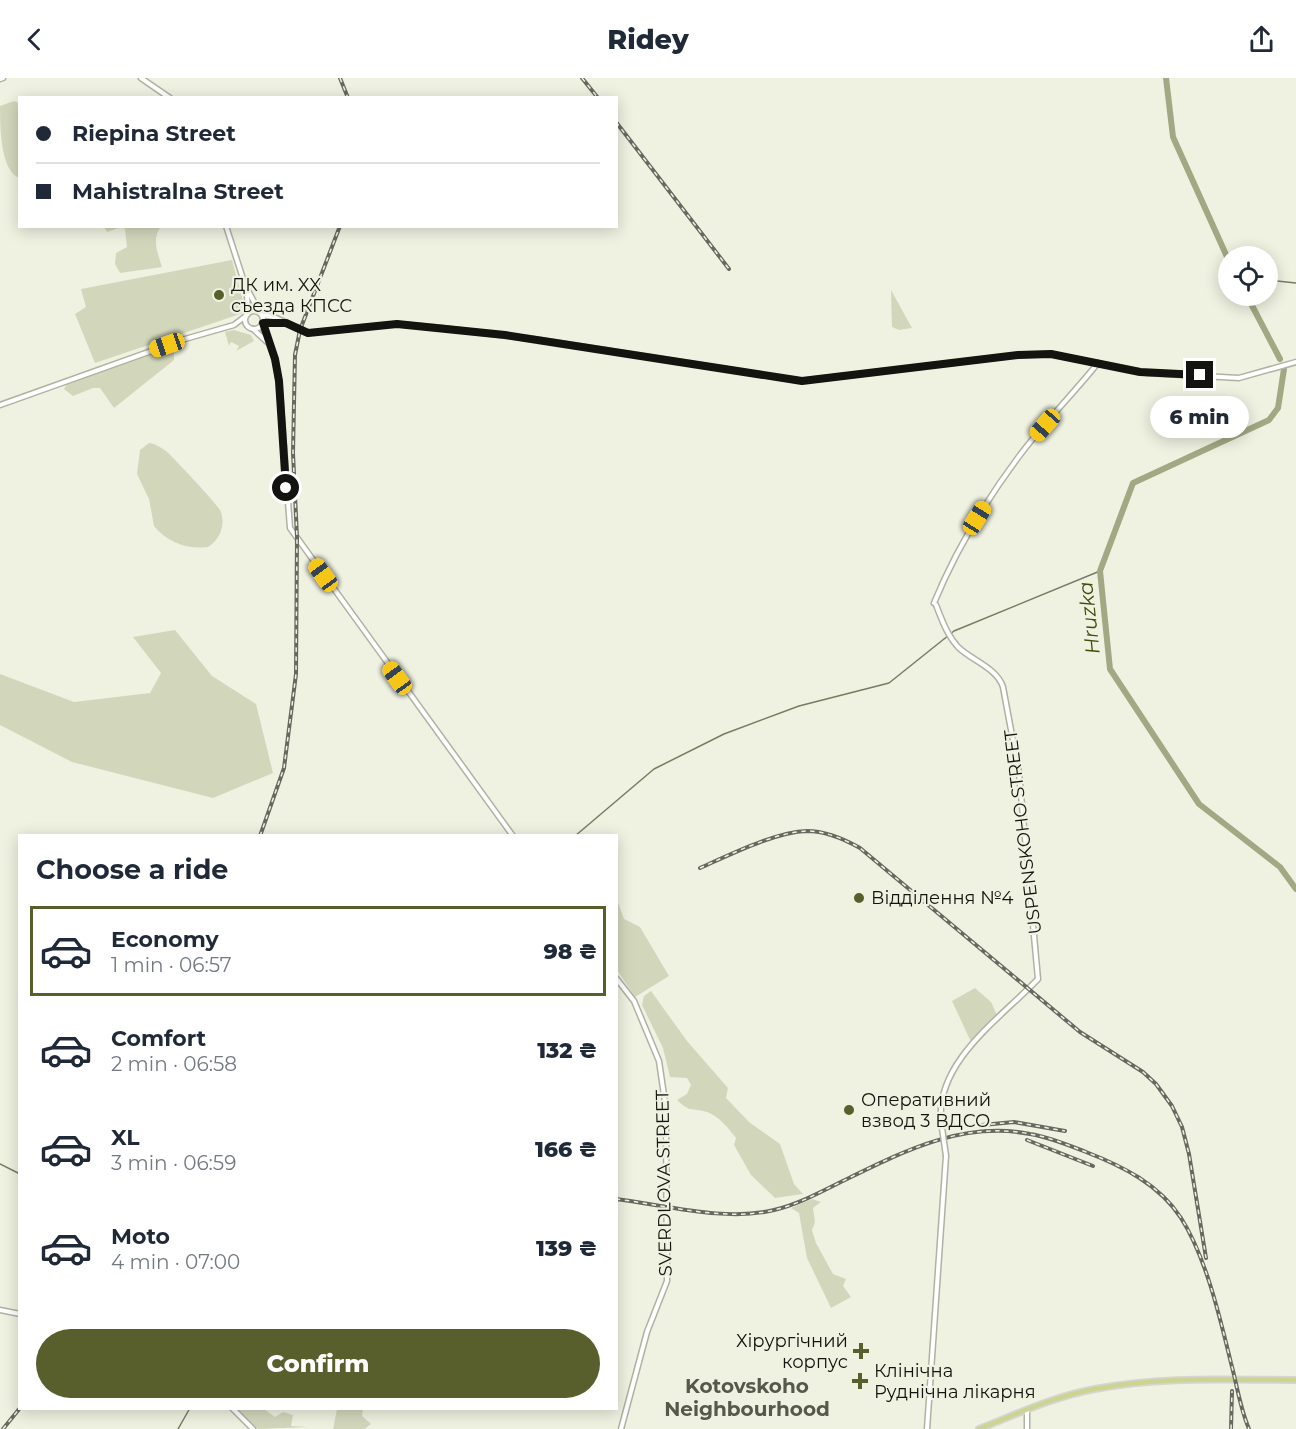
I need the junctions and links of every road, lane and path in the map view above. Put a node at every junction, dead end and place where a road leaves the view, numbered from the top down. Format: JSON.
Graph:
{"nodes":[{"id":1,"x":141,"y":78,"type":"edge"},
{"id":2,"x":168,"y":96,"type":"edge"},
{"id":3,"x":227,"y":228,"type":"edge"},
{"id":4,"x":245,"y":285,"type":"junction"},
{"id":5,"x":248,"y":314,"type":"junction"},
{"id":6,"x":261,"y":314,"type":"junction"},
{"id":7,"x":286,"y":323,"type":"junction"},
{"id":8,"x":262,"y":324,"type":"junction"},
{"id":9,"x":234,"y":325,"type":"junction"},
{"id":10,"x":251,"y":328,"type":"junction"},
{"id":11,"x":270,"y":345,"type":"junction"},
{"id":12,"x":1089,"y":361,"type":"junction"},
{"id":13,"x":1296,"y":362,"type":"edge"},
{"id":14,"x":1098,"y":363,"type":"junction"},
{"id":15,"x":1091,"y":371,"type":"junction"},
{"id":16,"x":0,"y":405,"type":"edge"},
{"id":17,"x":512,"y":834,"type":"edge"},
{"id":18,"x":618,"y":981,"type":"edge"},
{"id":19,"x":0,"y":1310,"type":"edge"},
{"id":20,"x":18,"y":1314,"type":"edge"},
{"id":21,"x":1296,"y":1380,"type":"edge"},
{"id":22,"x":234,"y":1410,"type":"edge"},
{"id":23,"x":1027,"y":1410,"type":"junction"},
{"id":24,"x":253,"y":1429,"type":"edge"},
{"id":25,"x":621,"y":1429,"type":"edge"},
{"id":26,"x":927,"y":1429,"type":"edge"},
{"id":27,"x":979,"y":1429,"type":"edge"},
{"id":28,"x":1027,"y":1429,"type":"edge"}],
"edges":[{"from":1,"to":2,"type":"street"},
{"from":3,"to":4,"type":"street"},
{"from":4,"to":5,"type":"street"},
{"from":4,"to":6,"type":"street"},
{"from":5,"to":6,"type":"street"},
{"from":5,"to":9,"type":"street"},
{"from":5,"to":10,"type":"street"},
{"from":6,"to":7,"type":"street"},
{"from":6,"to":8,"type":"street"},
{"from":7,"to":8,"type":"street"},
{"from":7,"to":12,"type":"street"},
{"from":8,"to":10,"type":"street"},
{"from":8,"to":11,"type":"street"},
{"from":9,"to":10,"type":"street"},
{"from":9,"to":16,"type":"street"},
{"from":10,"to":11,"type":"street"},
{"from":11,"to":17,"type":"street"},
{"from":12,"to":14,"type":"street"},
{"from":12,"to":15,"type":"street"},
{"from":13,"to":14,"type":"street"},
{"from":14,"to":15,"type":"street"},
{"from":15,"to":26,"type":"street","name":"USPENSKOHO STREET","bridge":true},
{"from":18,"to":25,"type":"street","name":"SVERDLOVA STREET"},
{"from":19,"to":20,"type":"street"},
{"from":21,"to":23,"type":"main road"},
{"from":22,"to":24,"type":"street"},
{"from":23,"to":27,"type":"main road"},
{"from":23,"to":28,"type":"street"}]}
